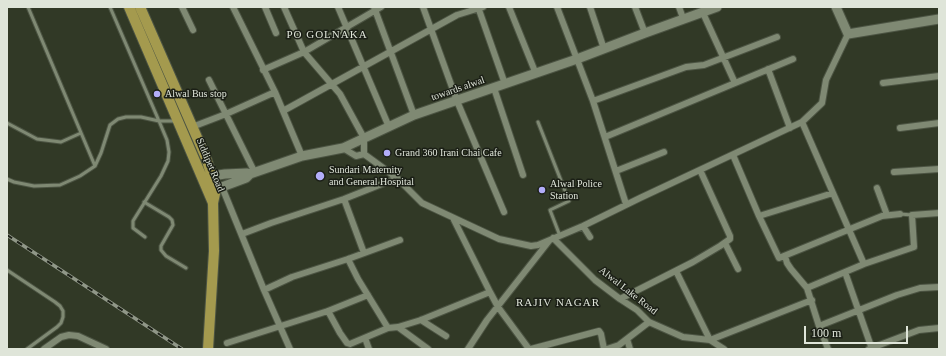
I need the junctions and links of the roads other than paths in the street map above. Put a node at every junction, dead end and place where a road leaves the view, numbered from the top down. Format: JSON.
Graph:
{"nodes":[{"id":1,"x":28,"y":7,"type":"edge"},
{"id":2,"x":110,"y":7,"type":"edge"},
{"id":3,"x":129,"y":7,"type":"edge"},
{"id":4,"x":182,"y":7,"type":"edge"},
{"id":5,"x":233,"y":7,"type":"edge"},
{"id":6,"x":264,"y":7,"type":"edge"},
{"id":7,"x":284,"y":7,"type":"edge"},
{"id":8,"x":338,"y":7,"type":"edge"},
{"id":9,"x":423,"y":7,"type":"edge"},
{"id":10,"x":509,"y":7,"type":"edge"},
{"id":11,"x":557,"y":7,"type":"edge"},
{"id":12,"x":590,"y":7,"type":"edge"},
{"id":13,"x":635,"y":7,"type":"edge"},
{"id":14,"x":678,"y":7,"type":"edge"},
{"id":15,"x":717,"y":7,"type":"edge"},
{"id":16,"x":836,"y":7,"type":"edge"},
{"id":17,"x":143,"y":8,"type":"edge"},
{"id":18,"x":376,"y":8,"type":"edge"},
{"id":19,"x":480,"y":8,"type":"edge"},
{"id":20,"x":703,"y":13,"type":"junction"},
{"id":21,"x":683,"y":18,"type":"junction"},
{"id":22,"x":939,"y":19,"type":"edge"},
{"id":23,"x":347,"y":27,"type":"junction"},
{"id":24,"x":193,"y":30,"type":"dead end"},
{"id":25,"x":431,"y":30,"type":"junction"},
{"id":26,"x":276,"y":33,"type":"dead end"},
{"id":27,"x":645,"y":33,"type":"junction"},
{"id":28,"x":848,"y":34,"type":"junction"},
{"id":29,"x":777,"y":36,"type":"dead end"},
{"id":30,"x":604,"y":49,"type":"junction"},
{"id":31,"x":304,"y":52,"type":"junction"},
{"id":32,"x":391,"y":52,"type":"junction"},
{"id":33,"x":723,"y":57,"type":"junction"},
{"id":34,"x":793,"y":59,"type":"dead end"},
{"id":35,"x":577,"y":60,"type":"junction"},
{"id":36,"x":364,"y":67,"type":"junction"},
{"id":37,"x":768,"y":69,"type":"junction"},
{"id":38,"x":263,"y":70,"type":"junction"},
{"id":39,"x":536,"y":74,"type":"junction"},
{"id":40,"x":939,"y":76,"type":"edge"},
{"id":41,"x":209,"y":80,"type":"dead end"},
{"id":42,"x":735,"y":83,"type":"junction"},
{"id":43,"x":883,"y":83,"type":"dead end"},
{"id":44,"x":505,"y":84,"type":"junction"},
{"id":45,"x":332,"y":85,"type":"junction"},
{"id":46,"x":494,"y":88,"type":"junction"},
{"id":47,"x":275,"y":92,"type":"junction"},
{"id":48,"x":457,"y":101,"type":"junction"},
{"id":49,"x":593,"y":101,"type":"junction"},
{"id":50,"x":283,"y":111,"type":"junction"},
{"id":51,"x":226,"y":114,"type":"junction"},
{"id":52,"x":414,"y":115,"type":"junction"},
{"id":53,"x":159,"y":121,"type":"junction"},
{"id":54,"x":178,"y":121,"type":"junction"},
{"id":55,"x":538,"y":122,"type":"dead end"},
{"id":56,"x":802,"y":122,"type":"junction"},
{"id":57,"x":7,"y":123,"type":"edge"},
{"id":58,"x":939,"y":123,"type":"edge"},
{"id":59,"x":192,"y":127,"type":"junction"},
{"id":60,"x":389,"y":127,"type":"junction"},
{"id":61,"x":790,"y":128,"type":"junction"},
{"id":62,"x":900,"y":128,"type":"dead end"},
{"id":63,"x":81,"y":133,"type":"junction"},
{"id":64,"x":605,"y":137,"type":"junction"},
{"id":65,"x":364,"y":138,"type":"junction"},
{"id":66,"x":344,"y":148,"type":"junction"},
{"id":67,"x":664,"y":152,"type":"dead end"},
{"id":68,"x":364,"y":154,"type":"junction"},
{"id":69,"x":733,"y":155,"type":"junction"},
{"id":70,"x":302,"y":156,"type":"junction"},
{"id":71,"x":96,"y":166,"type":"junction"},
{"id":72,"x":939,"y":168,"type":"edge"},
{"id":73,"x":700,"y":170,"type":"junction"},
{"id":74,"x":616,"y":171,"type":"junction"},
{"id":75,"x":894,"y":172,"type":"dead end"},
{"id":76,"x":252,"y":174,"type":"junction"},
{"id":77,"x":523,"y":175,"type":"dead end"},
{"id":78,"x":208,"y":177,"type":"junction"},
{"id":79,"x":397,"y":178,"type":"junction"},
{"id":80,"x":7,"y":179,"type":"edge"},
{"id":81,"x":877,"y":188,"type":"dead end"},
{"id":82,"x":215,"y":189,"type":"junction"},
{"id":83,"x":833,"y":194,"type":"junction"},
{"id":84,"x":344,"y":199,"type":"junction"},
{"id":85,"x":144,"y":202,"type":"junction"},
{"id":86,"x":626,"y":204,"type":"junction"},
{"id":87,"x":504,"y":212,"type":"dead end"},
{"id":88,"x":900,"y":214,"type":"joint"},
{"id":89,"x":939,"y":214,"type":"edge"},
{"id":90,"x":887,"y":215,"type":"junction"},
{"id":91,"x":912,"y":215,"type":"junction"},
{"id":92,"x":759,"y":216,"type":"junction"},
{"id":93,"x":453,"y":218,"type":"junction"},
{"id":94,"x":583,"y":226,"type":"junction"},
{"id":95,"x":849,"y":228,"type":"junction"},
{"id":96,"x":242,"y":234,"type":"junction"},
{"id":97,"x":560,"y":236,"type":"junction"},
{"id":98,"x":146,"y":237,"type":"dead end"},
{"id":99,"x":590,"y":237,"type":"dead end"},
{"id":100,"x":400,"y":240,"type":"dead end"},
{"id":101,"x":551,"y":240,"type":"junction"},
{"id":102,"x":725,"y":243,"type":"junction"},
{"id":103,"x":364,"y":253,"type":"junction"},
{"id":104,"x":785,"y":256,"type":"junction"},
{"id":105,"x":348,"y":259,"type":"junction"},
{"id":106,"x":864,"y":264,"type":"junction"},
{"id":107,"x":186,"y":268,"type":"dead end"},
{"id":108,"x":738,"y":269,"type":"dead end"},
{"id":109,"x":7,"y":270,"type":"edge"},
{"id":110,"x":676,"y":271,"type":"junction"},
{"id":111,"x":845,"y":272,"type":"junction"},
{"id":112,"x":939,"y":287,"type":"edge"},
{"id":113,"x":807,"y":288,"type":"junction"},
{"id":114,"x":264,"y":290,"type":"junction"},
{"id":115,"x":490,"y":292,"type":"junction"},
{"id":116,"x":368,"y":295,"type":"junction"},
{"id":117,"x":620,"y":299,"type":"junction"},
{"id":118,"x":812,"y":300,"type":"junction"},
{"id":119,"x":498,"y":307,"type":"junction"},
{"id":120,"x":859,"y":310,"type":"junction"},
{"id":121,"x":328,"y":311,"type":"junction"},
{"id":122,"x":421,"y":320,"type":"junction"},
{"id":123,"x":649,"y":322,"type":"junction"},
{"id":124,"x":280,"y":326,"type":"junction"},
{"id":125,"x":819,"y":326,"type":"junction"},
{"id":126,"x":398,"y":327,"type":"junction"},
{"id":127,"x":388,"y":328,"type":"junction"},
{"id":128,"x":939,"y":328,"type":"edge"},
{"id":129,"x":446,"y":336,"type":"dead end"},
{"id":130,"x":365,"y":338,"type":"junction"},
{"id":131,"x":627,"y":339,"type":"junction"},
{"id":132,"x":710,"y":340,"type":"junction"},
{"id":133,"x":227,"y":343,"type":"dead end"},
{"id":134,"x":617,"y":347,"type":"edge"},
{"id":135,"x":27,"y":349,"type":"edge"},
{"id":136,"x":44,"y":349,"type":"edge"},
{"id":137,"x":106,"y":349,"type":"edge"},
{"id":138,"x":208,"y":349,"type":"edge"},
{"id":139,"x":290,"y":349,"type":"edge"},
{"id":140,"x":369,"y":349,"type":"edge"},
{"id":141,"x":428,"y":349,"type":"edge"},
{"id":142,"x":468,"y":349,"type":"edge"},
{"id":143,"x":530,"y":349,"type":"edge"},
{"id":144,"x":606,"y":349,"type":"edge"},
{"id":145,"x":630,"y":349,"type":"edge"},
{"id":146,"x":724,"y":349,"type":"edge"},
{"id":147,"x":828,"y":349,"type":"edge"},
{"id":148,"x":871,"y":349,"type":"edge"}],
"edges":[{"from":1,"to":63,"type":"lane"},
{"from":2,"to":53,"type":"lane"},
{"from":3,"to":54,"type":"main road","name":"Siddipet Road"},
{"from":4,"to":24,"type":"street"},
{"from":5,"to":38,"type":"street"},
{"from":6,"to":26,"type":"street"},
{"from":7,"to":31,"type":"street"},
{"from":8,"to":23,"type":"street"},
{"from":9,"to":25,"type":"street"},
{"from":10,"to":39,"type":"street"},
{"from":11,"to":35,"type":"street"},
{"from":12,"to":30,"type":"street"},
{"from":13,"to":27,"type":"street"},
{"from":14,"to":21,"type":"street"},
{"from":15,"to":20,"type":"main road","name":"towards alwal"},
{"from":16,"to":28,"type":"main road"},
{"from":17,"to":59,"type":"main road","name":"Siddipet Road"},
{"from":18,"to":23,"type":"street"},
{"from":18,"to":32,"type":"street"},
{"from":19,"to":25,"type":"street"},
{"from":19,"to":44,"type":"street"},
{"from":20,"to":21,"type":"main road","name":"towards alwal"},
{"from":20,"to":33,"type":"street"},
{"from":21,"to":27,"type":"main road","name":"towards alwal"},
{"from":22,"to":28,"type":"main road"},
{"from":23,"to":31,"type":"street"},
{"from":23,"to":36,"type":"street"},
{"from":25,"to":32,"type":"street"},
{"from":25,"to":48,"type":"street"},
{"from":27,"to":30,"type":"main road","name":"towards alwal"},
{"from":28,"to":56,"type":"street"},
{"from":29,"to":33,"type":"street"},
{"from":30,"to":35,"type":"main road","name":"towards alwal"},
{"from":31,"to":38,"type":"street"},
{"from":31,"to":45,"type":"street"},
{"from":32,"to":36,"type":"street"},
{"from":32,"to":52,"type":"street"},
{"from":33,"to":42,"type":"street"},
{"from":33,"to":49,"type":"street"},
{"from":34,"to":37,"type":"street"},
{"from":35,"to":39,"type":"main road","name":"towards alwal"},
{"from":35,"to":49,"type":"street"},
{"from":36,"to":45,"type":"street"},
{"from":36,"to":60,"type":"street"},
{"from":37,"to":42,"type":"street"},
{"from":37,"to":61,"type":"street"},
{"from":38,"to":47,"type":"street"},
{"from":39,"to":44,"type":"main road","name":"towards alwal"},
{"from":40,"to":43,"type":"street"},
{"from":41,"to":51,"type":"street"},
{"from":42,"to":64,"type":"street"},
{"from":44,"to":46,"type":"main road","name":"towards alwal"},
{"from":45,"to":50,"type":"street"},
{"from":45,"to":65,"type":"street"},
{"from":46,"to":48,"type":"main road","name":"towards alwal"},
{"from":46,"to":77,"type":"street"},
{"from":47,"to":50,"type":"street"},
{"from":47,"to":51,"type":"street"},
{"from":48,"to":52,"type":"main road","name":"towards alwal"},
{"from":48,"to":87,"type":"street"},
{"from":49,"to":64,"type":"street"},
{"from":50,"to":70,"type":"street"},
{"from":51,"to":59,"type":"street"},
{"from":51,"to":76,"type":"street"},
{"from":52,"to":60,"type":"main road","name":"towards alwal"},
{"from":53,"to":54,"type":"lane"},
{"from":53,"to":71,"type":"lane"},
{"from":53,"to":85,"type":"lane"},
{"from":54,"to":78,"type":"main road","name":"Siddipet Road"},
{"from":55,"to":97,"type":"lane"},
{"from":56,"to":61,"type":"street"},
{"from":56,"to":83,"type":"street"},
{"from":57,"to":63,"type":"lane"},
{"from":58,"to":62,"type":"street"},
{"from":59,"to":78,"type":"main road","name":"Siddipet Road"},
{"from":60,"to":65,"type":"main road","name":"towards alwal"},
{"from":61,"to":69,"type":"street"},
{"from":63,"to":71,"type":"lane"},
{"from":64,"to":74,"type":"street"},
{"from":65,"to":66,"type":"main road","name":"towards alwal"},
{"from":65,"to":68,"type":"street"},
{"from":66,"to":68,"type":"street"},
{"from":66,"to":70,"type":"main road","name":"towards alwal"},
{"from":67,"to":74,"type":"street"},
{"from":68,"to":79,"type":"street"},
{"from":69,"to":73,"type":"street"},
{"from":69,"to":92,"type":"street"},
{"from":70,"to":76,"type":"main road","name":"towards alwal"},
{"from":71,"to":80,"type":"lane"},
{"from":72,"to":75,"type":"street"},
{"from":73,"to":86,"type":"street"},
{"from":73,"to":102,"type":"street"},
{"from":74,"to":86,"type":"street"},
{"from":76,"to":78,"type":"main road"},
{"from":76,"to":82,"type":"main road","name":"towards alwal"},
{"from":78,"to":82,"type":"main road","name":"Siddipet Road"},
{"from":79,"to":84,"type":"street"},
{"from":79,"to":93,"type":"street"},
{"from":81,"to":90,"type":"street"},
{"from":82,"to":96,"type":"street"},
{"from":82,"to":138,"type":"main road","name":"Siddipet Road"},
{"from":83,"to":92,"type":"street"},
{"from":83,"to":95,"type":"street"},
{"from":84,"to":96,"type":"street"},
{"from":84,"to":103,"type":"street"},
{"from":85,"to":98,"type":"lane"},
{"from":85,"to":107,"type":"lane"},
{"from":86,"to":94,"type":"street"},
{"from":88,"to":90,"type":"street"},
{"from":88,"to":91,"type":"lane"},
{"from":89,"to":91,"type":"street"},
{"from":90,"to":95,"type":"street"},
{"from":91,"to":106,"type":"street"},
{"from":92,"to":104,"type":"street"},
{"from":93,"to":101,"type":"street"},
{"from":93,"to":115,"type":"street"},
{"from":94,"to":97,"type":"street"},
{"from":94,"to":99,"type":"street"},
{"from":95,"to":104,"type":"street"},
{"from":95,"to":106,"type":"street"},
{"from":96,"to":114,"type":"street"},
{"from":97,"to":101,"type":"street"},
{"from":100,"to":103,"type":"street"},
{"from":101,"to":117,"type":"street","name":"Alwal Lake Road"},
{"from":101,"to":119,"type":"street"},
{"from":102,"to":108,"type":"street"},
{"from":102,"to":110,"type":"street"},
{"from":103,"to":105,"type":"street"},
{"from":104,"to":113,"type":"street"},
{"from":105,"to":114,"type":"street"},
{"from":105,"to":116,"type":"street"},
{"from":106,"to":111,"type":"street"},
{"from":109,"to":135,"type":"lane"},
{"from":110,"to":117,"type":"street"},
{"from":110,"to":132,"type":"street"},
{"from":111,"to":113,"type":"street"},
{"from":111,"to":120,"type":"street"},
{"from":112,"to":120,"type":"street"},
{"from":113,"to":118,"type":"street"},
{"from":114,"to":124,"type":"street"},
{"from":115,"to":119,"type":"street"},
{"from":115,"to":122,"type":"street"},
{"from":116,"to":121,"type":"street"},
{"from":116,"to":127,"type":"street"},
{"from":117,"to":123,"type":"street","name":"Alwal Lake Road"},
{"from":118,"to":125,"type":"street"},
{"from":118,"to":132,"type":"street"},
{"from":119,"to":142,"type":"street"},
{"from":119,"to":143,"type":"street"},
{"from":120,"to":125,"type":"street"},
{"from":120,"to":148,"type":"street"},
{"from":121,"to":124,"type":"street"},
{"from":121,"to":130,"type":"street"},
{"from":122,"to":126,"type":"street"},
{"from":122,"to":129,"type":"street"},
{"from":123,"to":131,"type":"street"},
{"from":123,"to":132,"type":"street","name":"Alwal Lake Road"},
{"from":124,"to":133,"type":"street"},
{"from":124,"to":139,"type":"street"},
{"from":125,"to":147,"type":"street"},
{"from":126,"to":127,"type":"street"},
{"from":126,"to":141,"type":"street"},
{"from":127,"to":130,"type":"street"},
{"from":128,"to":148,"type":"street"},
{"from":130,"to":140,"type":"street"},
{"from":131,"to":134,"type":"street"},
{"from":131,"to":145,"type":"street"},
{"from":132,"to":146,"type":"street","name":"Alwal Lake Road"},
{"from":134,"to":144,"type":"street"},
{"from":136,"to":137,"type":"street"},
{"from":143,"to":144,"type":"street"}]}
